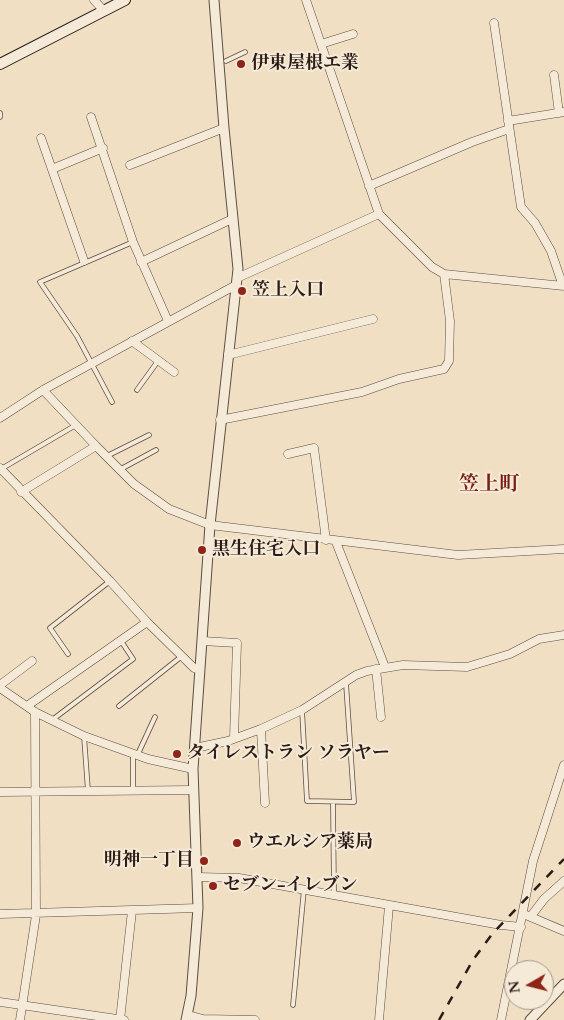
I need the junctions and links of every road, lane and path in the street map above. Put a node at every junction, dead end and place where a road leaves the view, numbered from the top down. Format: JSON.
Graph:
{"nodes":[{"id":1,"x":94,"y":0,"type":"edge"},
{"id":2,"x":126,"y":0,"type":"edge"},
{"id":3,"x":214,"y":0,"type":"edge"},
{"id":4,"x":306,"y":0,"type":"edge"},
{"id":5,"x":104,"y":11,"type":"junction"},
{"id":6,"x":494,"y":23,"type":"dead end"},
{"id":7,"x":353,"y":34,"type":"dead end"},
{"id":8,"x":322,"y":44,"type":"junction"},
{"id":9,"x":246,"y":52,"type":"dead end"},
{"id":10,"x":226,"y":61,"type":"dead end"},
{"id":11,"x":0,"y":64,"type":"edge"},
{"id":12,"x":554,"y":74,"type":"dead end"},
{"id":13,"x":562,"y":112,"type":"edge"},
{"id":14,"x":0,"y":113,"type":"edge"},
{"id":15,"x":91,"y":117,"type":"dead end"},
{"id":16,"x":0,"y":118,"type":"edge"},
{"id":17,"x":509,"y":125,"type":"junction"},
{"id":18,"x":224,"y":128,"type":"junction"},
{"id":19,"x":41,"y":138,"type":"dead end"},
{"id":20,"x":103,"y":148,"type":"junction"},
{"id":21,"x":130,"y":165,"type":"dead end"},
{"id":22,"x":52,"y":169,"type":"junction"},
{"id":23,"x":370,"y":186,"type":"junction"},
{"id":24,"x":379,"y":214,"type":"junction"},
{"id":25,"x":232,"y":219,"type":"junction"},
{"id":26,"x":133,"y":242,"type":"junction"},
{"id":27,"x":84,"y":261,"type":"junction"},
{"id":28,"x":141,"y":262,"type":"junction"},
{"id":29,"x":444,"y":274,"type":"junction"},
{"id":30,"x":237,"y":282,"type":"junction"},
{"id":31,"x":564,"y":286,"type":"edge"},
{"id":32,"x":373,"y":319,"type":"dead end"},
{"id":33,"x":168,"y":321,"type":"junction"},
{"id":34,"x":132,"y":341,"type":"junction"},
{"id":35,"x":228,"y":355,"type":"junction"},
{"id":36,"x":158,"y":361,"type":"junction"},
{"id":37,"x":90,"y":364,"type":"junction"},
{"id":38,"x":174,"y":372,"type":"dead end"},
{"id":39,"x":43,"y":390,"type":"junction"},
{"id":40,"x":137,"y":390,"type":"dead end"},
{"id":41,"x":112,"y":402,"type":"dead end"},
{"id":42,"x":0,"y":418,"type":"edge"},
{"id":43,"x":220,"y":420,"type":"junction"},
{"id":44,"x":77,"y":424,"type":"junction"},
{"id":45,"x":149,"y":435,"type":"dead end"},
{"id":46,"x":96,"y":446,"type":"junction"},
{"id":47,"x":156,"y":450,"type":"dead end"},
{"id":48,"x":288,"y":454,"type":"dead end"},
{"id":49,"x":107,"y":456,"type":"junction"},
{"id":50,"x":0,"y":469,"type":"edge"},
{"id":51,"x":120,"y":470,"type":"junction"},
{"id":52,"x":3,"y":478,"type":"edge"},
{"id":53,"x":21,"y":492,"type":"junction"},
{"id":54,"x":210,"y":525,"type":"junction"},
{"id":55,"x":326,"y":540,"type":"junction"},
{"id":56,"x":336,"y":542,"type":"junction"},
{"id":57,"x":564,"y":549,"type":"edge"},
{"id":58,"x":110,"y":581,"type":"junction"},
{"id":59,"x":147,"y":622,"type":"junction"},
{"id":60,"x":564,"y":635,"type":"edge"},
{"id":61,"x":121,"y":640,"type":"junction"},
{"id":62,"x":202,"y":641,"type":"junction"},
{"id":63,"x":68,"y":654,"type":"dead end"},
{"id":64,"x":182,"y":656,"type":"junction"},
{"id":65,"x":32,"y":661,"type":"dead end"},
{"id":66,"x":385,"y":667,"type":"junction"},
{"id":67,"x":376,"y":669,"type":"junction"},
{"id":68,"x":200,"y":670,"type":"junction"},
{"id":69,"x":346,"y":681,"type":"junction"},
{"id":70,"x":0,"y":687,"type":"edge"},
{"id":71,"x":27,"y":706,"type":"junction"},
{"id":72,"x":119,"y":706,"type":"dead end"},
{"id":73,"x":302,"y":710,"type":"junction"},
{"id":74,"x":35,"y":712,"type":"junction"},
{"id":75,"x":382,"y":717,"type":"dead end"},
{"id":76,"x":155,"y":718,"type":"dead end"},
{"id":77,"x":52,"y":720,"type":"junction"},
{"id":78,"x":261,"y":729,"type":"junction"},
{"id":79,"x":84,"y":736,"type":"junction"},
{"id":80,"x":234,"y":738,"type":"junction"},
{"id":81,"x":194,"y":748,"type":"junction"},
{"id":82,"x":135,"y":755,"type":"junction"},
{"id":83,"x":564,"y":764,"type":"edge"},
{"id":84,"x":193,"y":769,"type":"junction"},
{"id":85,"x":193,"y":790,"type":"junction"},
{"id":86,"x":88,"y":791,"type":"junction"},
{"id":87,"x":133,"y":791,"type":"junction"},
{"id":88,"x":0,"y":792,"type":"edge"},
{"id":89,"x":37,"y":792,"type":"junction"},
{"id":90,"x":333,"y":802,"type":"junction"},
{"id":91,"x":265,"y":803,"type":"dead end"},
{"id":92,"x":198,"y":877,"type":"junction"},
{"id":93,"x":564,"y":881,"type":"edge"},
{"id":94,"x":304,"y":889,"type":"junction"},
{"id":95,"x":334,"y":894,"type":"junction"},
{"id":96,"x":389,"y":906,"type":"junction"},
{"id":97,"x":198,"y":908,"type":"junction"},
{"id":98,"x":132,"y":911,"type":"junction"},
{"id":99,"x":0,"y":914,"type":"edge"},
{"id":100,"x":36,"y":915,"type":"junction"},
{"id":101,"x":527,"y":915,"type":"junction"},
{"id":102,"x":521,"y":927,"type":"junction"},
{"id":103,"x":564,"y":931,"type":"edge"},
{"id":104,"x":564,"y":984,"type":"edge"},
{"id":105,"x":0,"y":1002,"type":"edge"},
{"id":106,"x":293,"y":1005,"type":"dead end"},
{"id":107,"x":22,"y":1006,"type":"junction"},
{"id":108,"x":187,"y":1018,"type":"edge"},
{"id":109,"x":20,"y":1020,"type":"edge"},
{"id":110,"x":120,"y":1020,"type":"edge"},
{"id":111,"x":124,"y":1020,"type":"edge"},
{"id":112,"x":255,"y":1020,"type":"edge"},
{"id":113,"x":379,"y":1020,"type":"edge"},
{"id":114,"x":501,"y":1020,"type":"edge"},
{"id":115,"x":530,"y":1020,"type":"edge"}],
"edges":[{"from":1,"to":5,"type":"street"},
{"from":2,"to":5,"type":"main road"},
{"from":3,"to":18,"type":"street"},
{"from":4,"to":8,"type":"street"},
{"from":5,"to":11,"type":"main road"},
{"from":6,"to":17,"type":"street"},
{"from":7,"to":8,"type":"street"},
{"from":8,"to":23,"type":"street"},
{"from":9,"to":10,"type":"lane"},
{"from":12,"to":13,"type":"street"},
{"from":13,"to":17,"type":"street"},
{"from":14,"to":16,"type":"lane"},
{"from":15,"to":20,"type":"street"},
{"from":17,"to":23,"type":"street"},
{"from":17,"to":31,"type":"street"},
{"from":18,"to":21,"type":"street"},
{"from":18,"to":25,"type":"street"},
{"from":19,"to":22,"type":"street"},
{"from":20,"to":22,"type":"street"},
{"from":20,"to":26,"type":"street"},
{"from":22,"to":27,"type":"street"},
{"from":23,"to":24,"type":"street"},
{"from":24,"to":29,"type":"street"},
{"from":24,"to":30,"type":"street"},
{"from":25,"to":28,"type":"street"},
{"from":25,"to":30,"type":"street"},
{"from":26,"to":27,"type":"lane"},
{"from":26,"to":28,"type":"street"},
{"from":27,"to":37,"type":"lane"},
{"from":28,"to":33,"type":"street"},
{"from":29,"to":31,"type":"street"},
{"from":29,"to":43,"type":"street"},
{"from":30,"to":33,"type":"street"},
{"from":30,"to":35,"type":"street"},
{"from":32,"to":35,"type":"street"},
{"from":33,"to":34,"type":"street"},
{"from":34,"to":36,"type":"street"},
{"from":34,"to":37,"type":"street"},
{"from":35,"to":43,"type":"street"},
{"from":36,"to":38,"type":"street"},
{"from":36,"to":40,"type":"lane"},
{"from":37,"to":39,"type":"street"},
{"from":37,"to":41,"type":"lane"},
{"from":39,"to":42,"type":"street"},
{"from":39,"to":44,"type":"street"},
{"from":43,"to":54,"type":"street"},
{"from":44,"to":46,"type":"street"},
{"from":44,"to":50,"type":"lane"},
{"from":45,"to":49,"type":"lane"},
{"from":46,"to":49,"type":"street"},
{"from":46,"to":53,"type":"street"},
{"from":47,"to":51,"type":"lane"},
{"from":48,"to":55,"type":"street"},
{"from":49,"to":51,"type":"street"},
{"from":50,"to":52,"type":"street"},
{"from":51,"to":54,"type":"street"},
{"from":52,"to":53,"type":"street"},
{"from":53,"to":58,"type":"street"},
{"from":54,"to":55,"type":"street"},
{"from":54,"to":62,"type":"street"},
{"from":55,"to":56,"type":"street"},
{"from":56,"to":57,"type":"street"},
{"from":56,"to":66,"type":"street"},
{"from":58,"to":59,"type":"street"},
{"from":58,"to":63,"type":"lane"},
{"from":59,"to":61,"type":"street"},
{"from":59,"to":64,"type":"street"},
{"from":60,"to":66,"type":"street"},
{"from":61,"to":71,"type":"street"},
{"from":61,"to":77,"type":"lane"},
{"from":62,"to":68,"type":"street"},
{"from":62,"to":80,"type":"street"},
{"from":64,"to":68,"type":"street"},
{"from":64,"to":72,"type":"lane"},
{"from":65,"to":70,"type":"street"},
{"from":66,"to":67,"type":"street"},
{"from":67,"to":69,"type":"street"},
{"from":67,"to":75,"type":"street"},
{"from":68,"to":81,"type":"street"},
{"from":69,"to":73,"type":"street"},
{"from":69,"to":90,"type":"lane"},
{"from":70,"to":71,"type":"street"},
{"from":71,"to":74,"type":"street"},
{"from":73,"to":78,"type":"street"},
{"from":73,"to":90,"type":"lane"},
{"from":74,"to":77,"type":"street"},
{"from":74,"to":89,"type":"street"},
{"from":76,"to":82,"type":"lane"},
{"from":77,"to":79,"type":"street"},
{"from":78,"to":80,"type":"street"},
{"from":78,"to":91,"type":"street"},
{"from":79,"to":82,"type":"street"},
{"from":79,"to":86,"type":"lane"},
{"from":80,"to":81,"type":"street"},
{"from":81,"to":84,"type":"street"},
{"from":82,"to":84,"type":"street"},
{"from":82,"to":87,"type":"lane"},
{"from":83,"to":101,"type":"street"},
{"from":84,"to":85,"type":"street"},
{"from":85,"to":87,"type":"street"},
{"from":85,"to":92,"type":"street"},
{"from":86,"to":87,"type":"street"},
{"from":86,"to":89,"type":"street"},
{"from":88,"to":89,"type":"street"},
{"from":89,"to":100,"type":"street"},
{"from":90,"to":95,"type":"lane"},
{"from":92,"to":94,"type":"street"},
{"from":92,"to":97,"type":"street"},
{"from":93,"to":101,"type":"street"},
{"from":94,"to":95,"type":"street"},
{"from":94,"to":106,"type":"lane"},
{"from":95,"to":96,"type":"street"},
{"from":96,"to":102,"type":"street"},
{"from":96,"to":113,"type":"street"},
{"from":97,"to":98,"type":"street"},
{"from":97,"to":108,"type":"street"},
{"from":98,"to":100,"type":"street"},
{"from":98,"to":110,"type":"street"},
{"from":99,"to":100,"type":"street"},
{"from":100,"to":107,"type":"street"},
{"from":101,"to":102,"type":"street"},
{"from":101,"to":103,"type":"street"},
{"from":102,"to":114,"type":"street"},
{"from":104,"to":115,"type":"street"},
{"from":105,"to":107,"type":"street"},
{"from":107,"to":109,"type":"street"},
{"from":107,"to":110,"type":"street"},
{"from":108,"to":112,"type":"street"},
{"from":110,"to":111,"type":"street"}]}
